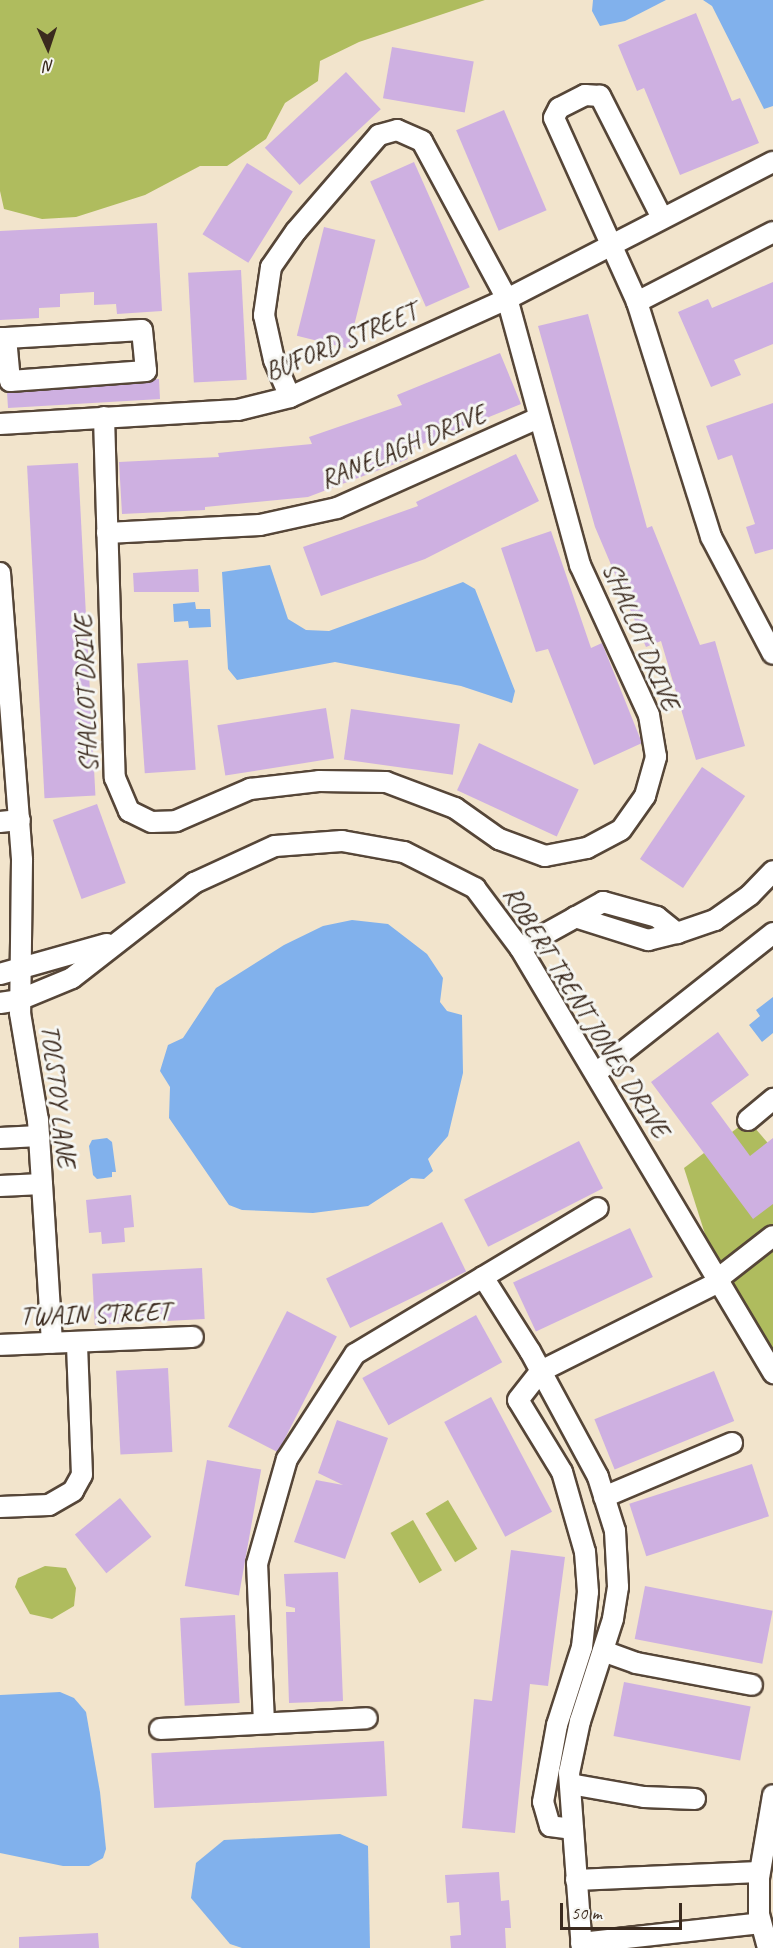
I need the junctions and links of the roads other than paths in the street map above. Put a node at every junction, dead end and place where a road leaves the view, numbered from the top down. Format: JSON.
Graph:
{"nodes":[{"id":1,"x":773,"y":162,"type":"edge"},
{"id":2,"x":661,"y":216,"type":"junction"},
{"id":3,"x":773,"y":232,"type":"edge"},
{"id":4,"x":613,"y":242,"type":"junction"},
{"id":5,"x":507,"y":299,"type":"junction"},
{"id":6,"x":637,"y":302,"type":"junction"},
{"id":7,"x":3,"y":338,"type":"edge"},
{"id":8,"x":290,"y":397,"type":"junction"},
{"id":9,"x":104,"y":417,"type":"junction"},
{"id":10,"x":538,"y":418,"type":"junction"},
{"id":11,"x":0,"y":424,"type":"edge"},
{"id":12,"x":107,"y":533,"type":"junction"},
{"id":13,"x":0,"y":573,"type":"edge"},
{"id":14,"x":773,"y":654,"type":"edge"},
{"id":15,"x":20,"y":820,"type":"junction"},
{"id":16,"x":0,"y":822,"type":"edge"},
{"id":17,"x":773,"y":871,"type":"edge"},
{"id":18,"x":637,"y":911,"type":"junction"},
{"id":19,"x":575,"y":917,"type":"junction"},
{"id":20,"x":677,"y":933,"type":"junction"},
{"id":21,"x":773,"y":933,"type":"edge"},
{"id":22,"x":630,"y":934,"type":"junction"},
{"id":23,"x":127,"y":936,"type":"junction"},
{"id":24,"x":520,"y":948,"type":"junction"},
{"id":25,"x":9,"y":973,"type":"edge"},
{"id":26,"x":10,"y":1001,"type":"edge"},
{"id":27,"x":596,"y":1074,"type":"junction"},
{"id":28,"x":773,"y":1099,"type":"edge"},
{"id":29,"x":748,"y":1120,"type":"dead end"},
{"id":30,"x":39,"y":1136,"type":"junction"},
{"id":31,"x":0,"y":1138,"type":"edge"},
{"id":32,"x":42,"y":1184,"type":"junction"},
{"id":33,"x":0,"y":1186,"type":"edge"},
{"id":34,"x":598,"y":1208,"type":"dead end"},
{"id":35,"x":773,"y":1236,"type":"edge"},
{"id":36,"x":483,"y":1277,"type":"junction"},
{"id":37,"x":720,"y":1279,"type":"junction"},
{"id":38,"x":193,"y":1337,"type":"dead end"},
{"id":39,"x":77,"y":1341,"type":"junction"},
{"id":40,"x":52,"y":1342,"type":"junction"},
{"id":41,"x":0,"y":1345,"type":"edge"},
{"id":42,"x":541,"y":1371,"type":"junction"},
{"id":43,"x":773,"y":1373,"type":"edge"},
{"id":44,"x":732,"y":1443,"type":"dead end"},
{"id":45,"x":604,"y":1497,"type":"junction"},
{"id":46,"x":0,"y":1507,"type":"edge"},
{"id":47,"x":618,"y":1574,"type":"junction"},
{"id":48,"x":587,"y":1578,"type":"junction"},
{"id":49,"x":603,"y":1651,"type":"junction"},
{"id":50,"x":752,"y":1685,"type":"dead end"},
{"id":51,"x":367,"y":1718,"type":"dead end"},
{"id":52,"x":264,"y":1722,"type":"junction"},
{"id":53,"x":160,"y":1729,"type":"dead end"},
{"id":54,"x":570,"y":1784,"type":"junction"},
{"id":55,"x":773,"y":1795,"type":"edge"},
{"id":56,"x":695,"y":1799,"type":"dead end"},
{"id":57,"x":573,"y":1829,"type":"junction"},
{"id":58,"x":759,"y":1872,"type":"junction"},
{"id":59,"x":576,"y":1880,"type":"junction"},
{"id":60,"x":761,"y":1923,"type":"junction"},
{"id":61,"x":581,"y":1946,"type":"edge"},
{"id":62,"x":768,"y":1948,"type":"edge"}],
"edges":[{"from":1,"to":2,"type":"street","name":"BUFORD STREET"},
{"from":2,"to":4,"type":"street","name":"BUFORD STREET"},
{"from":2,"to":4,"type":"street"},
{"from":3,"to":6,"type":"street"},
{"from":4,"to":5,"type":"street","name":"BUFORD STREET"},
{"from":4,"to":6,"type":"street"},
{"from":5,"to":8,"type":"street","name":"BUFORD STREET"},
{"from":5,"to":8,"type":"street","name":"SHALLOT DRIVE"},
{"from":5,"to":10,"type":"street","name":"SHALLOT DRIVE"},
{"from":6,"to":14,"type":"street"},
{"from":7,"to":7,"type":"street"},
{"from":8,"to":9,"type":"street","name":"BUFORD STREET"},
{"from":9,"to":11,"type":"street","name":"BUFORD STREET"},
{"from":9,"to":12,"type":"street","name":"SHALLOT DRIVE"},
{"from":10,"to":12,"type":"street","name":"RANELAGH DRIVE"},
{"from":10,"to":12,"type":"street","name":"SHALLOT DRIVE"},
{"from":13,"to":15,"type":"street","name":"TOLSTOY LANE"},
{"from":15,"to":16,"type":"street"},
{"from":15,"to":25,"type":"street","name":"TOLSTOY LANE"},
{"from":17,"to":20,"type":"street"},
{"from":18,"to":19,"type":"street"},
{"from":18,"to":20,"type":"street"},
{"from":18,"to":22,"type":"street"},
{"from":19,"to":22,"type":"street"},
{"from":19,"to":24,"type":"street"},
{"from":20,"to":22,"type":"street"},
{"from":21,"to":27,"type":"street"},
{"from":23,"to":24,"type":"street","name":"ROBERT TRENT JONES DRIVE"},
{"from":23,"to":25,"type":"street","name":"ROBERT TRENT JONES DRIVE"},
{"from":23,"to":26,"type":"street","name":"ROBERT TRENT JONES DRIVE"},
{"from":24,"to":27,"type":"street","name":"ROBERT TRENT JONES DRIVE"},
{"from":25,"to":26,"type":"street","name":"TOLSTOY LANE"},
{"from":26,"to":30,"type":"street","name":"TOLSTOY LANE"},
{"from":27,"to":37,"type":"street","name":"ROBERT TRENT JONES DRIVE"},
{"from":28,"to":29,"type":"street"},
{"from":30,"to":31,"type":"street"},
{"from":30,"to":32,"type":"street","name":"TOLSTOY LANE"},
{"from":32,"to":33,"type":"street"},
{"from":32,"to":40,"type":"street","name":"TOLSTOY LANE"},
{"from":34,"to":36,"type":"street"},
{"from":35,"to":37,"type":"street"},
{"from":36,"to":42,"type":"street"},
{"from":36,"to":52,"type":"street"},
{"from":37,"to":42,"type":"street"},
{"from":37,"to":43,"type":"street","name":"ROBERT TRENT JONES DRIVE"},
{"from":38,"to":39,"type":"street","name":"TWAIN STREET"},
{"from":39,"to":40,"type":"street","name":"TWAIN STREET"},
{"from":39,"to":46,"type":"street"},
{"from":40,"to":41,"type":"street","name":"TWAIN STREET"},
{"from":42,"to":45,"type":"street"},
{"from":42,"to":48,"type":"street"},
{"from":44,"to":45,"type":"street"},
{"from":45,"to":47,"type":"street"},
{"from":47,"to":48,"type":"street"},
{"from":47,"to":49,"type":"street"},
{"from":48,"to":57,"type":"street"},
{"from":49,"to":50,"type":"street"},
{"from":49,"to":54,"type":"street"},
{"from":51,"to":52,"type":"street"},
{"from":52,"to":53,"type":"street"},
{"from":54,"to":56,"type":"street"},
{"from":54,"to":57,"type":"street"},
{"from":55,"to":58,"type":"street"},
{"from":57,"to":59,"type":"street"},
{"from":58,"to":59,"type":"street"},
{"from":58,"to":60,"type":"street"},
{"from":59,"to":61,"type":"street"},
{"from":60,"to":61,"type":"street"},
{"from":60,"to":62,"type":"street"}]}
